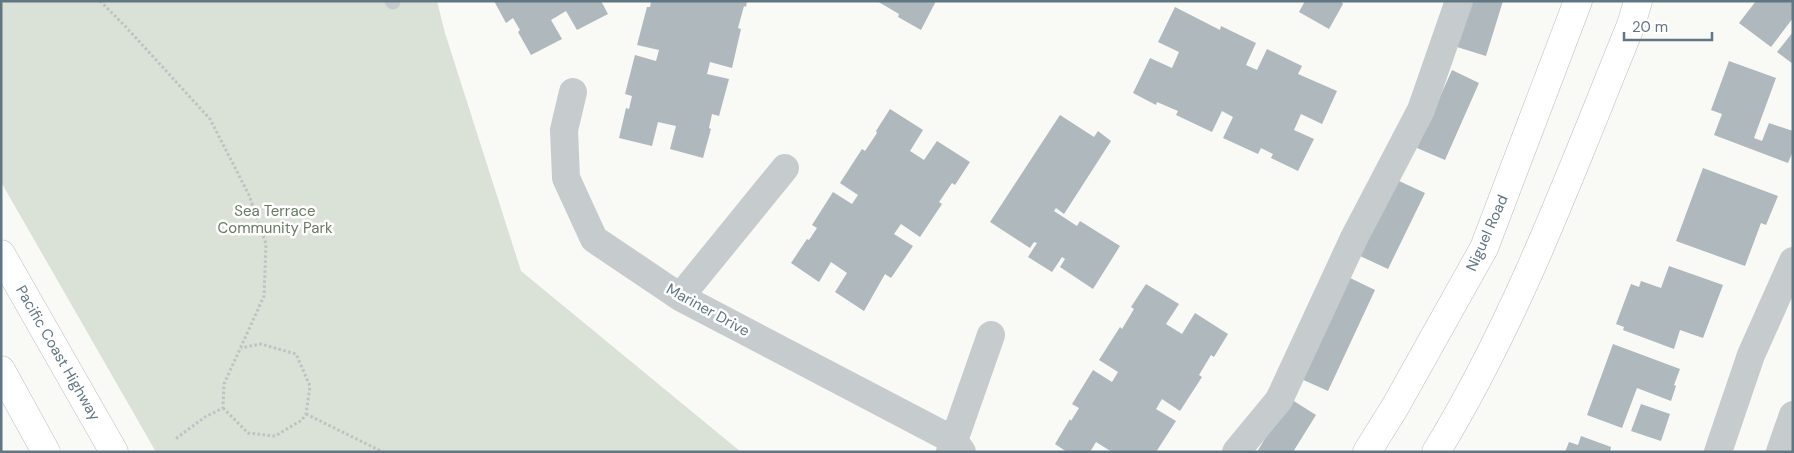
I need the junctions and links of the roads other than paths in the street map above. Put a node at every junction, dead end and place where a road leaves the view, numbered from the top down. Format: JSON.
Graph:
{"nodes":[{"id":1,"x":1459,"y":1,"type":"edge"},
{"id":2,"x":1578,"y":1,"type":"edge"},
{"id":3,"x":1638,"y":1,"type":"edge"},
{"id":4,"x":573,"y":92,"type":"dead end"},
{"id":5,"x":785,"y":168,"type":"dead end"},
{"id":6,"x":1,"y":254,"type":"edge"},
{"id":7,"x":1793,"y":261,"type":"edge"},
{"id":8,"x":680,"y":297,"type":"junction"},
{"id":9,"x":991,"y":335,"type":"dead end"},
{"id":10,"x":1,"y":370,"type":"edge"},
{"id":11,"x":1793,"y":415,"type":"edge"},
{"id":12,"x":955,"y":448,"type":"edge"},
{"id":13,"x":46,"y":452,"type":"edge"},
{"id":14,"x":114,"y":452,"type":"edge"},
{"id":15,"x":1236,"y":452,"type":"edge"},
{"id":16,"x":1367,"y":452,"type":"edge"},
{"id":17,"x":1436,"y":452,"type":"edge"},
{"id":18,"x":1718,"y":452,"type":"edge"},
{"id":19,"x":1780,"y":452,"type":"edge"}],
"edges":[{"from":1,"to":15,"type":"street"},
{"from":2,"to":16,"type":"main road","name":"Niguel Road"},
{"from":3,"to":17,"type":"main road"},
{"from":4,"to":8,"type":"street","name":"Mariner Drive"},
{"from":5,"to":8,"type":"street"},
{"from":6,"to":14,"type":"main road","name":"Pacific Coast Highway"},
{"from":7,"to":18,"type":"street"},
{"from":8,"to":12,"type":"street","name":"Mariner Drive"},
{"from":9,"to":12,"type":"street"},
{"from":10,"to":13,"type":"main road"},
{"from":11,"to":19,"type":"street"}]}
